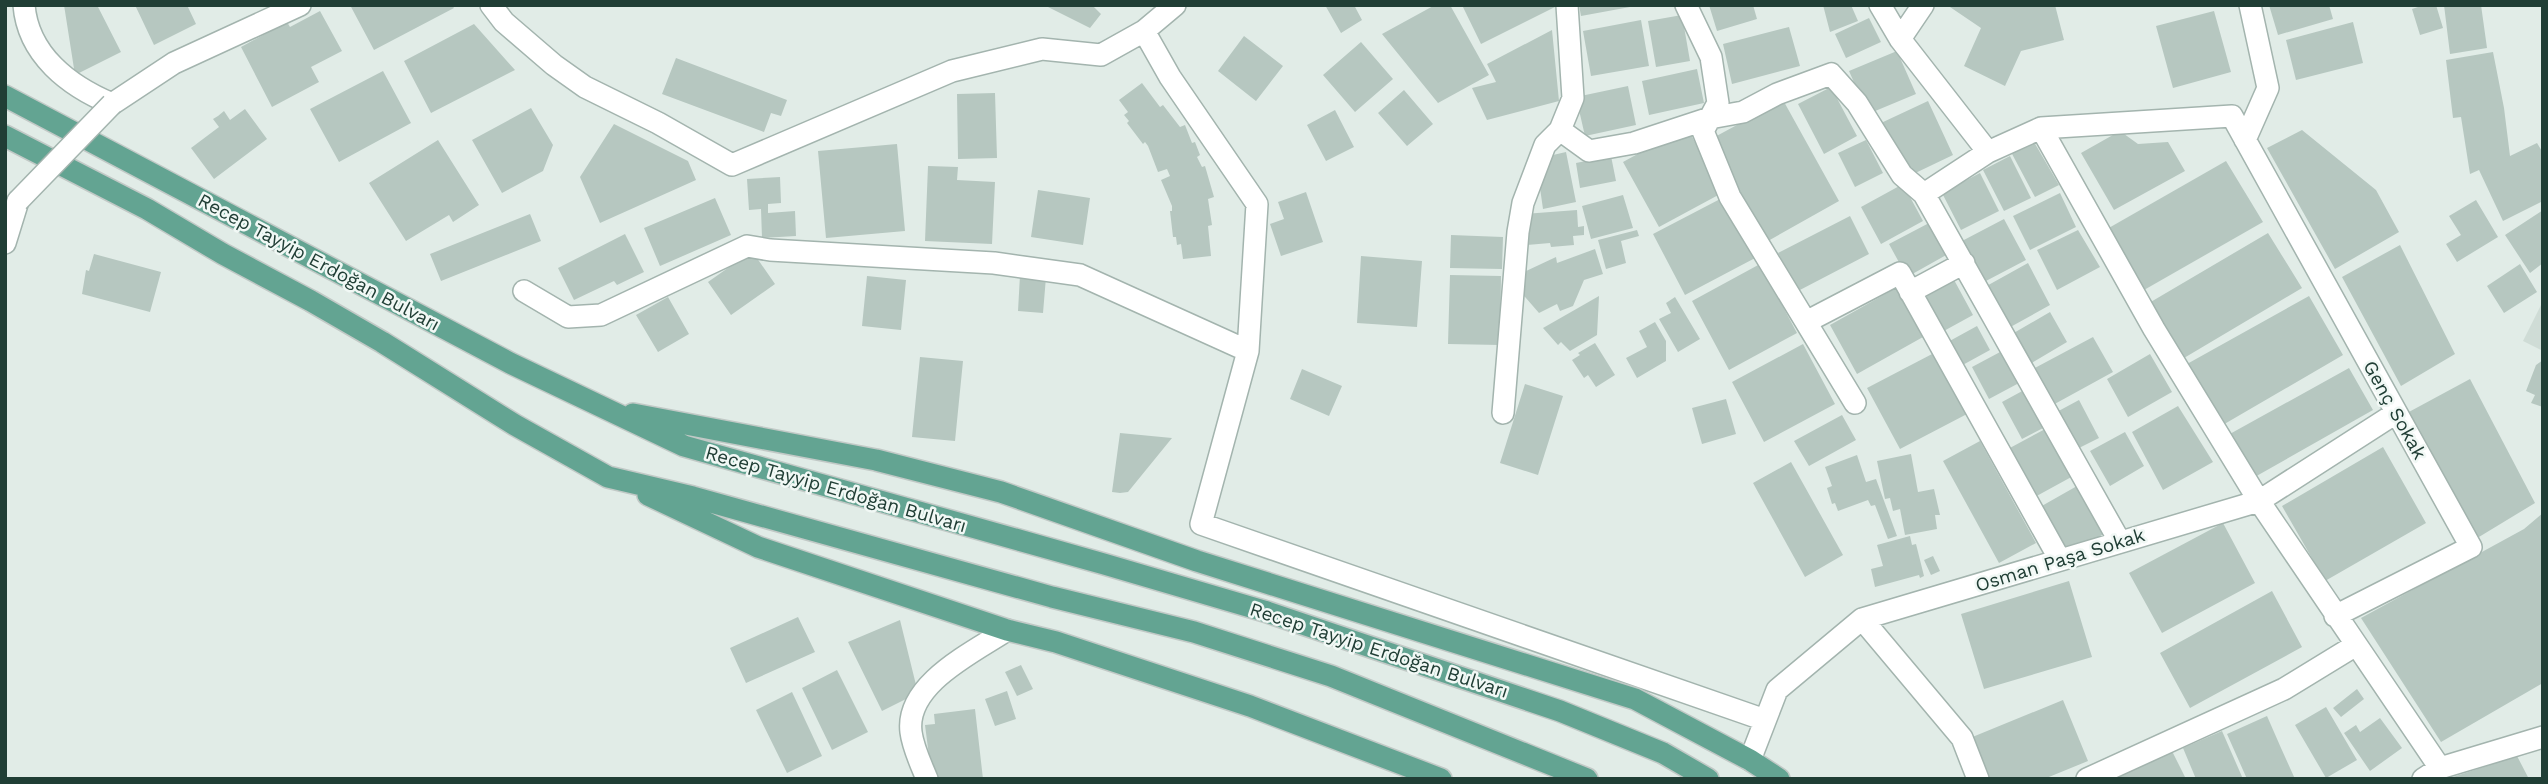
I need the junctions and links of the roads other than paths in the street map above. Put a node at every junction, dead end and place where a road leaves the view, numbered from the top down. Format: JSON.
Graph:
{"nodes":[{"id":1,"x":24,"y":5,"type":"edge"},
{"id":2,"x":300,"y":5,"type":"edge"},
{"id":3,"x":491,"y":5,"type":"edge"},
{"id":4,"x":1175,"y":5,"type":"edge"},
{"id":5,"x":1567,"y":5,"type":"edge"},
{"id":6,"x":1686,"y":5,"type":"edge"},
{"id":7,"x":1880,"y":5,"type":"edge"},
{"id":8,"x":1923,"y":5,"type":"edge"},
{"id":9,"x":2250,"y":5,"type":"edge"},
{"id":10,"x":1143,"y":32,"type":"junction"},
{"id":11,"x":1900,"y":39,"type":"junction"},
{"id":12,"x":5,"y":96,"type":"edge"},
{"id":13,"x":112,"y":104,"type":"junction"},
{"id":14,"x":1710,"y":118,"type":"junction"},
{"id":15,"x":2041,"y":128,"type":"junction"},
{"id":16,"x":1560,"y":130,"type":"junction"},
{"id":17,"x":5,"y":136,"type":"edge"},
{"id":18,"x":2245,"y":140,"type":"junction"},
{"id":19,"x":1988,"y":152,"type":"junction"},
{"id":20,"x":1924,"y":194,"type":"junction"},
{"id":21,"x":5,"y":243,"type":"edge"},
{"id":22,"x":1964,"y":263,"type":"junction"},
{"id":23,"x":524,"y":291,"type":"dead end"},
{"id":24,"x":1910,"y":292,"type":"junction"},
{"id":25,"x":1806,"y":322,"type":"junction"},
{"id":26,"x":1248,"y":351,"type":"junction"},
{"id":27,"x":1855,"y":403,"type":"dead end"},
{"id":28,"x":604,"y":409,"type":"junction"},
{"id":29,"x":1503,"y":413,"type":"dead end"},
{"id":30,"x":2396,"y":413,"type":"junction"},
{"id":31,"x":608,"y":477,"type":"junction"},
{"id":32,"x":2259,"y":501,"type":"junction"},
{"id":33,"x":2120,"y":542,"type":"junction"},
{"id":34,"x":2060,"y":560,"type":"junction"},
{"id":35,"x":2335,"y":615,"type":"junction"},
{"id":36,"x":1862,"y":619,"type":"junction"},
{"id":37,"x":1007,"y":630,"type":"junction"},
{"id":38,"x":2356,"y":645,"type":"junction"},
{"id":39,"x":1765,"y":720,"type":"junction"},
{"id":40,"x":2543,"y":737,"type":"edge"},
{"id":41,"x":1751,"y":770,"type":"edge"},
{"id":42,"x":2432,"y":773,"type":"edge"},
{"id":43,"x":927,"y":779,"type":"edge"},
{"id":44,"x":1441,"y":779,"type":"edge"},
{"id":45,"x":1587,"y":779,"type":"edge"},
{"id":46,"x":1708,"y":779,"type":"edge"},
{"id":47,"x":1779,"y":779,"type":"edge"},
{"id":48,"x":1978,"y":779,"type":"edge"},
{"id":49,"x":2087,"y":779,"type":"edge"}],
"edges":[{"from":1,"to":13,"type":"street"},
{"from":2,"to":13,"type":"street"},
{"from":3,"to":10,"type":"street"},
{"from":4,"to":10,"type":"street"},
{"from":5,"to":16,"type":"street"},
{"from":6,"to":14,"type":"street"},
{"from":7,"to":11,"type":"street"},
{"from":8,"to":11,"type":"street"},
{"from":9,"to":18,"type":"street"},
{"from":10,"to":26,"type":"street"},
{"from":11,"to":19,"type":"street"},
{"from":12,"to":28,"type":"main road","name":"Recep Tayyip Erdoğan Bulvarı"},
{"from":13,"to":21,"type":"street","bridge":true},
{"from":14,"to":16,"type":"street"},
{"from":14,"to":20,"type":"street"},
{"from":14,"to":25,"type":"street"},
{"from":15,"to":18,"type":"street","name":"Genç Sokak"},
{"from":15,"to":19,"type":"street"},
{"from":15,"to":32,"type":"street"},
{"from":16,"to":29,"type":"street"},
{"from":17,"to":31,"type":"main road","name":"Recep Tayyip Erdoğan Bulvarı"},
{"from":18,"to":30,"type":"street","name":"Genç Sokak"},
{"from":19,"to":20,"type":"street"},
{"from":20,"to":22,"type":"street"},
{"from":22,"to":24,"type":"street"},
{"from":22,"to":33,"type":"street"},
{"from":23,"to":26,"type":"street"},
{"from":24,"to":25,"type":"street"},
{"from":24,"to":34,"type":"street"},
{"from":25,"to":27,"type":"street"},
{"from":26,"to":39,"type":"street"},
{"from":28,"to":41,"type":"main road"},
{"from":28,"to":46,"type":"main road","name":"Recep Tayyip Erdoğan Bulvarı"},
{"from":30,"to":32,"type":"street","name":"Osman Paşa Sokak"},
{"from":30,"to":35,"type":"street","name":"Genç Sokak"},
{"from":31,"to":37,"type":"main road"},
{"from":31,"to":45,"type":"main road","name":"Recep Tayyip Erdoğan Bulvarı"},
{"from":32,"to":33,"type":"street","name":"Osman Paşa Sokak"},
{"from":32,"to":35,"type":"street"},
{"from":33,"to":34,"type":"street","name":"Osman Paşa Sokak"},
{"from":34,"to":36,"type":"street","name":"Osman Paşa Sokak"},
{"from":35,"to":38,"type":"street"},
{"from":36,"to":39,"type":"street"},
{"from":36,"to":48,"type":"street"},
{"from":37,"to":43,"type":"street"},
{"from":37,"to":44,"type":"main road"},
{"from":38,"to":42,"type":"street"},
{"from":38,"to":49,"type":"street"},
{"from":39,"to":41,"type":"street"},
{"from":40,"to":42,"type":"street"},
{"from":41,"to":47,"type":"main road"}]}
